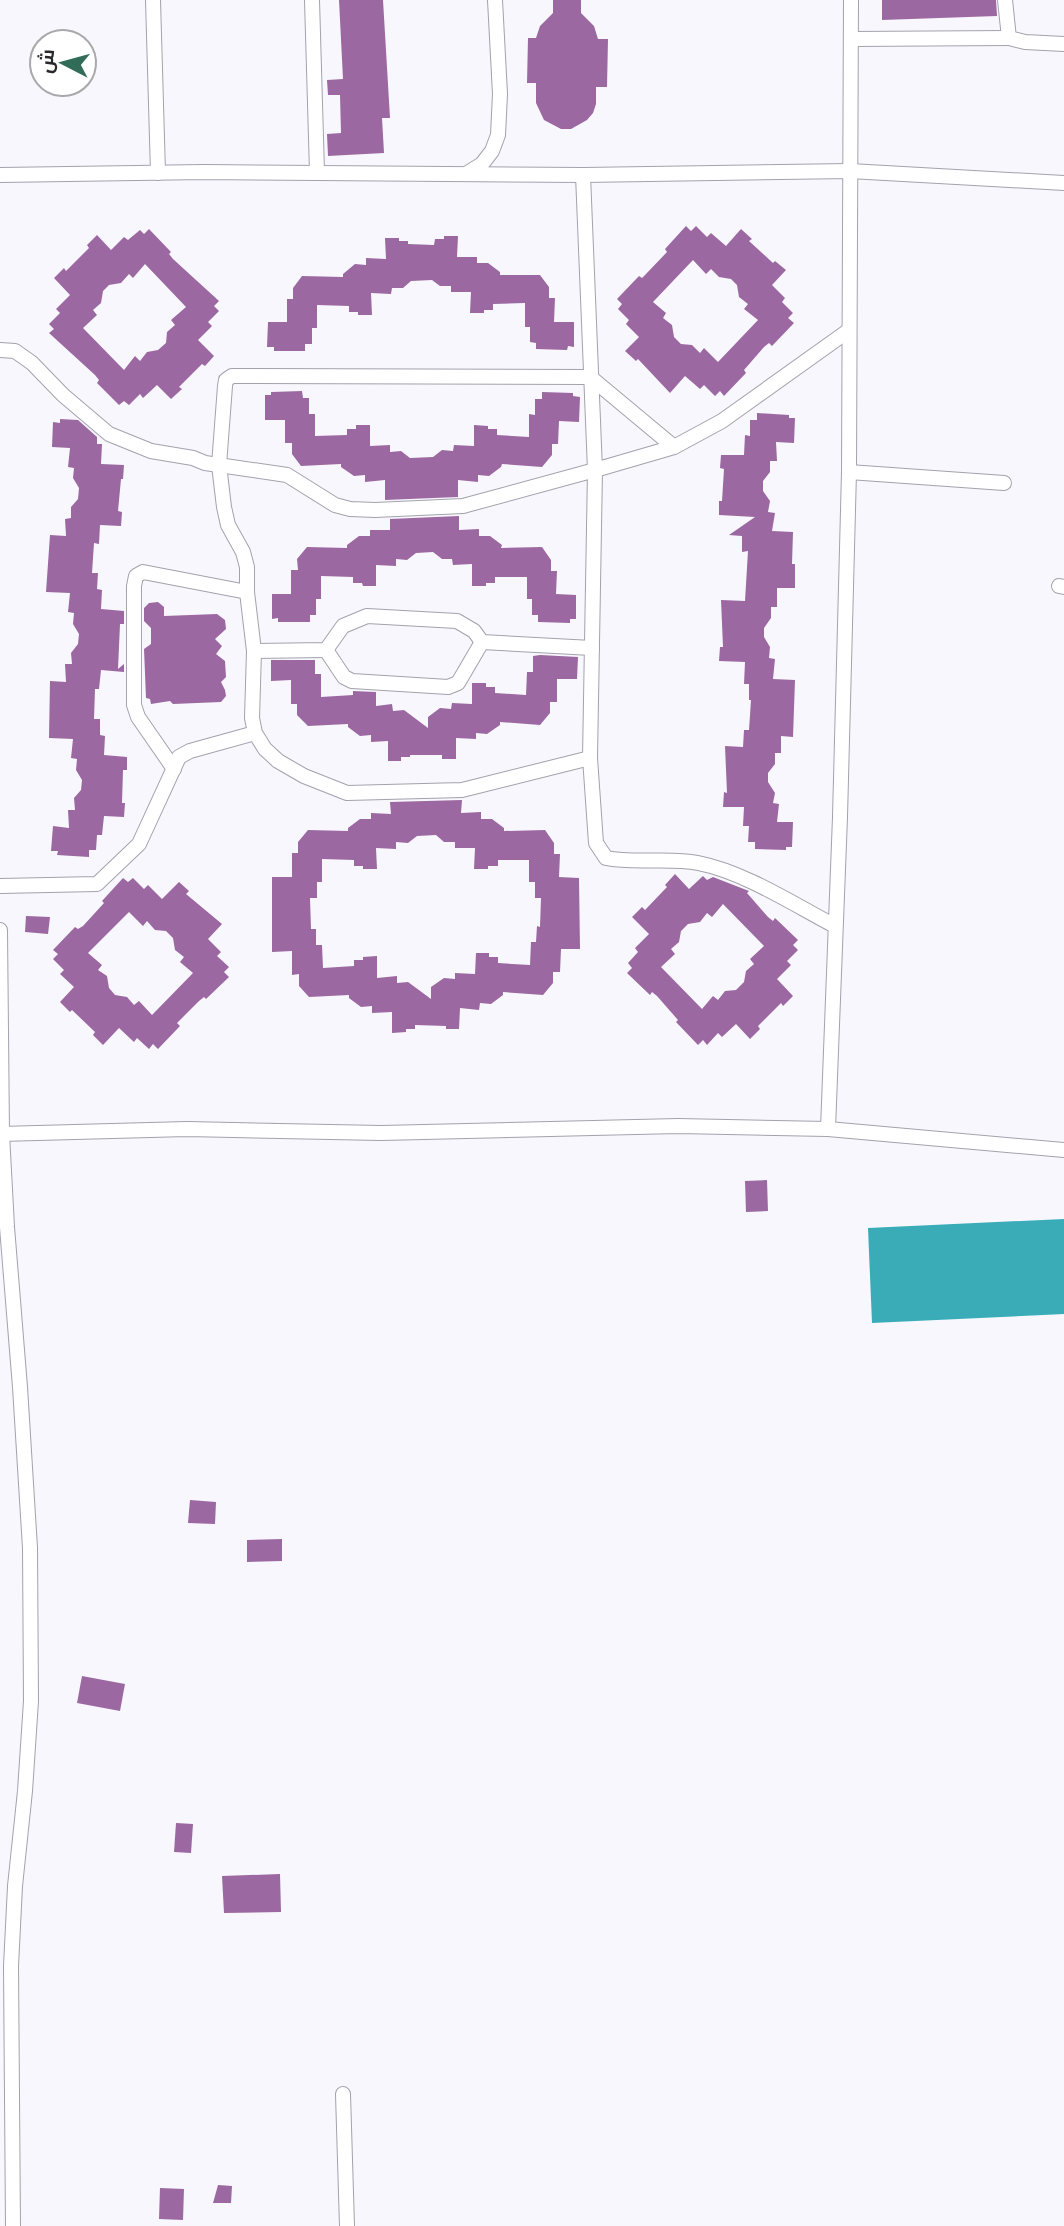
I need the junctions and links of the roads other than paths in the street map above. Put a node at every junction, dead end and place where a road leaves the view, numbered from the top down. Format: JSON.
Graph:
{"nodes":[{"id":1,"x":153,"y":0,"type":"edge"},
{"id":2,"x":312,"y":0,"type":"edge"},
{"id":3,"x":495,"y":0,"type":"edge"},
{"id":4,"x":851,"y":0,"type":"edge"},
{"id":5,"x":1005,"y":0,"type":"edge"},
{"id":6,"x":1009,"y":38,"type":"junction"},
{"id":7,"x":851,"y":39,"type":"junction"},
{"id":8,"x":1064,"y":44,"type":"edge"},
{"id":9,"x":317,"y":172,"type":"junction"},
{"id":10,"x":850,"y":172,"type":"junction"},
{"id":11,"x":158,"y":173,"type":"junction"},
{"id":12,"x":0,"y":175,"type":"edge"},
{"id":13,"x":454,"y":175,"type":"junction"},
{"id":14,"x":583,"y":175,"type":"junction"},
{"id":15,"x":1064,"y":183,"type":"edge"},
{"id":16,"x":848,"y":331,"type":"junction"},
{"id":17,"x":0,"y":350,"type":"edge"},
{"id":18,"x":590,"y":377,"type":"junction"},
{"id":19,"x":674,"y":447,"type":"junction"},
{"id":20,"x":219,"y":465,"type":"junction"},
{"id":21,"x":595,"y":470,"type":"junction"},
{"id":22,"x":849,"y":472,"type":"junction"},
{"id":23,"x":1004,"y":483,"type":"dead end"},
{"id":24,"x":247,"y":592,"type":"junction"},
{"id":25,"x":482,"y":642,"type":"junction"},
{"id":26,"x":592,"y":648,"type":"junction"},
{"id":27,"x":326,"y":650,"type":"junction"},
{"id":28,"x":254,"y":652,"type":"junction"},
{"id":29,"x":255,"y":733,"type":"junction"},
{"id":30,"x":590,"y":758,"type":"junction"},
{"id":31,"x":174,"y":769,"type":"junction"},
{"id":32,"x":0,"y":886,"type":"edge"},
{"id":33,"x":835,"y":926,"type":"junction"},
{"id":34,"x":0,"y":930,"type":"edge"},
{"id":35,"x":828,"y":1129,"type":"junction"},
{"id":36,"x":1,"y":1134,"type":"edge"},
{"id":37,"x":1064,"y":1150,"type":"edge"},
{"id":38,"x":343,"y":2094,"type":"dead end"},
{"id":39,"x":13,"y":2226,"type":"edge"},
{"id":40,"x":347,"y":2226,"type":"edge"}],
"edges":[{"from":1,"to":11,"type":"street"},
{"from":2,"to":9,"type":"street"},
{"from":3,"to":13,"type":"street"},
{"from":4,"to":7,"type":"street"},
{"from":5,"to":6,"type":"street"},
{"from":6,"to":7,"type":"street"},
{"from":6,"to":8,"type":"street"},
{"from":7,"to":10,"type":"street"},
{"from":9,"to":11,"type":"street"},
{"from":9,"to":13,"type":"street"},
{"from":10,"to":14,"type":"street"},
{"from":10,"to":15,"type":"street"},
{"from":10,"to":16,"type":"street"},
{"from":11,"to":12,"type":"street"},
{"from":13,"to":14,"type":"street"},
{"from":14,"to":18,"type":"street"},
{"from":16,"to":19,"type":"street"},
{"from":16,"to":22,"type":"street"},
{"from":17,"to":20,"type":"street"},
{"from":18,"to":19,"type":"street"},
{"from":18,"to":20,"type":"street"},
{"from":18,"to":21,"type":"street"},
{"from":19,"to":21,"type":"street"},
{"from":20,"to":21,"type":"street"},
{"from":20,"to":24,"type":"street"},
{"from":21,"to":26,"type":"street"},
{"from":22,"to":23,"type":"street"},
{"from":22,"to":33,"type":"street"},
{"from":24,"to":28,"type":"street"},
{"from":24,"to":31,"type":"street"},
{"from":25,"to":26,"type":"street"},
{"from":25,"to":27,"type":"street"},
{"from":25,"to":27,"type":"street"},
{"from":26,"to":30,"type":"street"},
{"from":27,"to":28,"type":"street"},
{"from":28,"to":29,"type":"street"},
{"from":29,"to":30,"type":"street"},
{"from":29,"to":31,"type":"street"},
{"from":30,"to":33,"type":"street"},
{"from":31,"to":32,"type":"street"},
{"from":33,"to":35,"type":"street"},
{"from":34,"to":36,"type":"street"},
{"from":35,"to":36,"type":"street"},
{"from":35,"to":37,"type":"street"},
{"from":36,"to":39,"type":"street"},
{"from":38,"to":40,"type":"street"}]}
